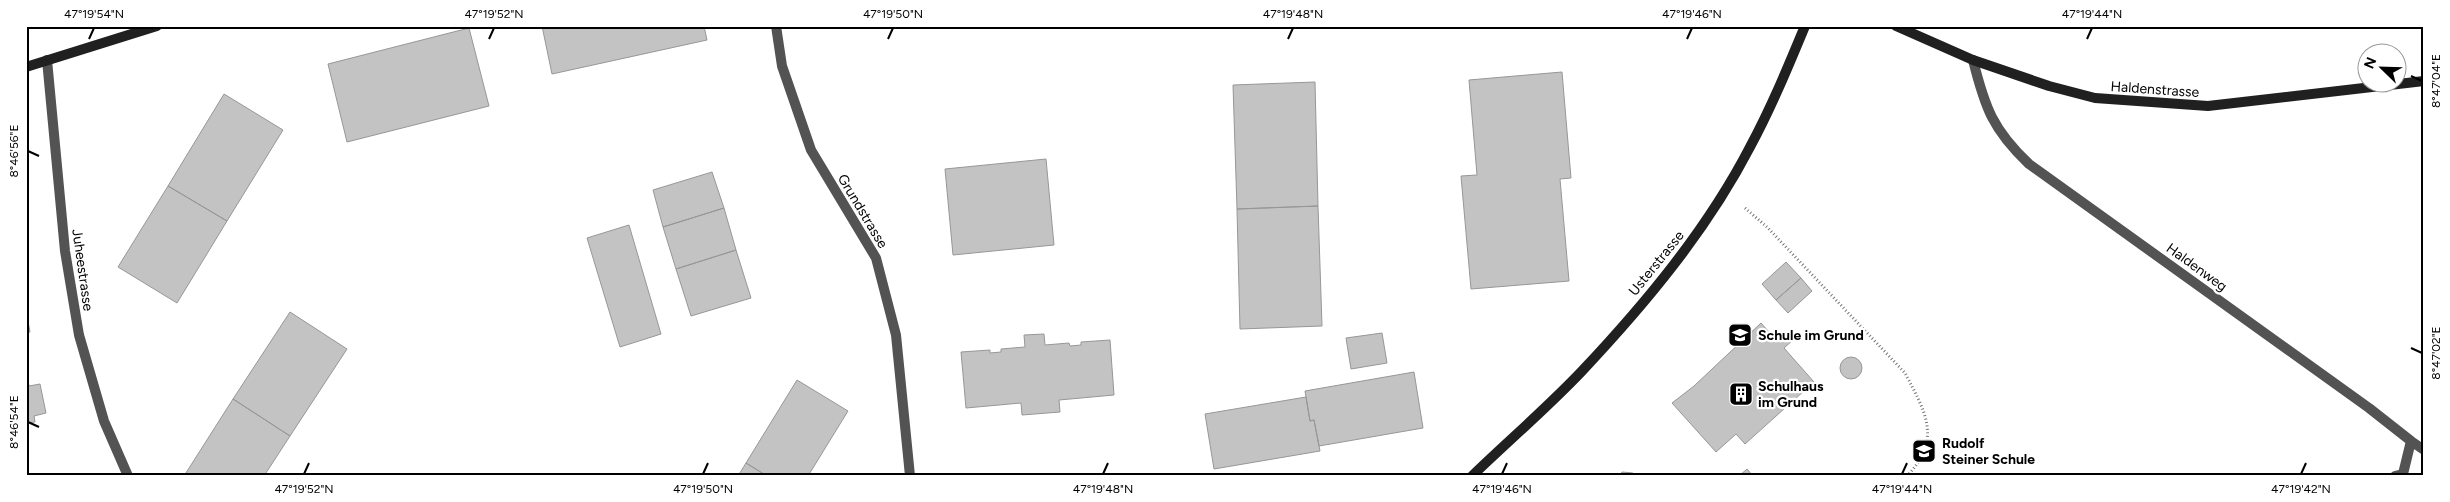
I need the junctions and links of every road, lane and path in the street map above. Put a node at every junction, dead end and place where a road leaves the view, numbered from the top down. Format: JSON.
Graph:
{"nodes":[{"id":1,"x":34,"y":26,"type":"edge"},
{"id":2,"x":157,"y":26,"type":"edge"},
{"id":3,"x":776,"y":26,"type":"edge"},
{"id":4,"x":1805,"y":26,"type":"edge"},
{"id":5,"x":1896,"y":26,"type":"edge"},
{"id":6,"x":26,"y":29,"type":"edge"},
{"id":7,"x":46,"y":60,"type":"junction"},
{"id":8,"x":1973,"y":60,"type":"junction"},
{"id":9,"x":26,"y":66,"type":"edge"},
{"id":10,"x":2424,"y":81,"type":"edge"},
{"id":11,"x":1725,"y":189,"type":"junction"},
{"id":12,"x":2411,"y":441,"type":"junction"},
{"id":13,"x":2424,"y":450,"type":"edge"},
{"id":14,"x":128,"y":476,"type":"edge"},
{"id":15,"x":910,"y":476,"type":"edge"},
{"id":16,"x":1472,"y":476,"type":"edge"},
{"id":17,"x":1907,"y":476,"type":"edge"},
{"id":18,"x":2395,"y":476,"type":"edge"}],
"edges":[{"from":1,"to":6,"type":"path"},
{"from":2,"to":7,"type":"street"},
{"from":3,"to":15,"type":"street","name":"Grundstrasse"},
{"from":4,"to":11,"type":"street","name":"Usterstrasse"},
{"from":5,"to":8,"type":"street","name":"Haldenstrasse"},
{"from":7,"to":9,"type":"street"},
{"from":7,"to":14,"type":"street","name":"Juheestrasse"},
{"from":8,"to":10,"type":"street","name":"Haldenstrasse"},
{"from":8,"to":12,"type":"street","name":"Haldenweg"},
{"from":11,"to":16,"type":"street","name":"Usterstrasse"},
{"from":11,"to":17,"type":"path"},
{"from":12,"to":13,"type":"street","name":"Haldenweg"},
{"from":12,"to":18,"type":"street"}]}
